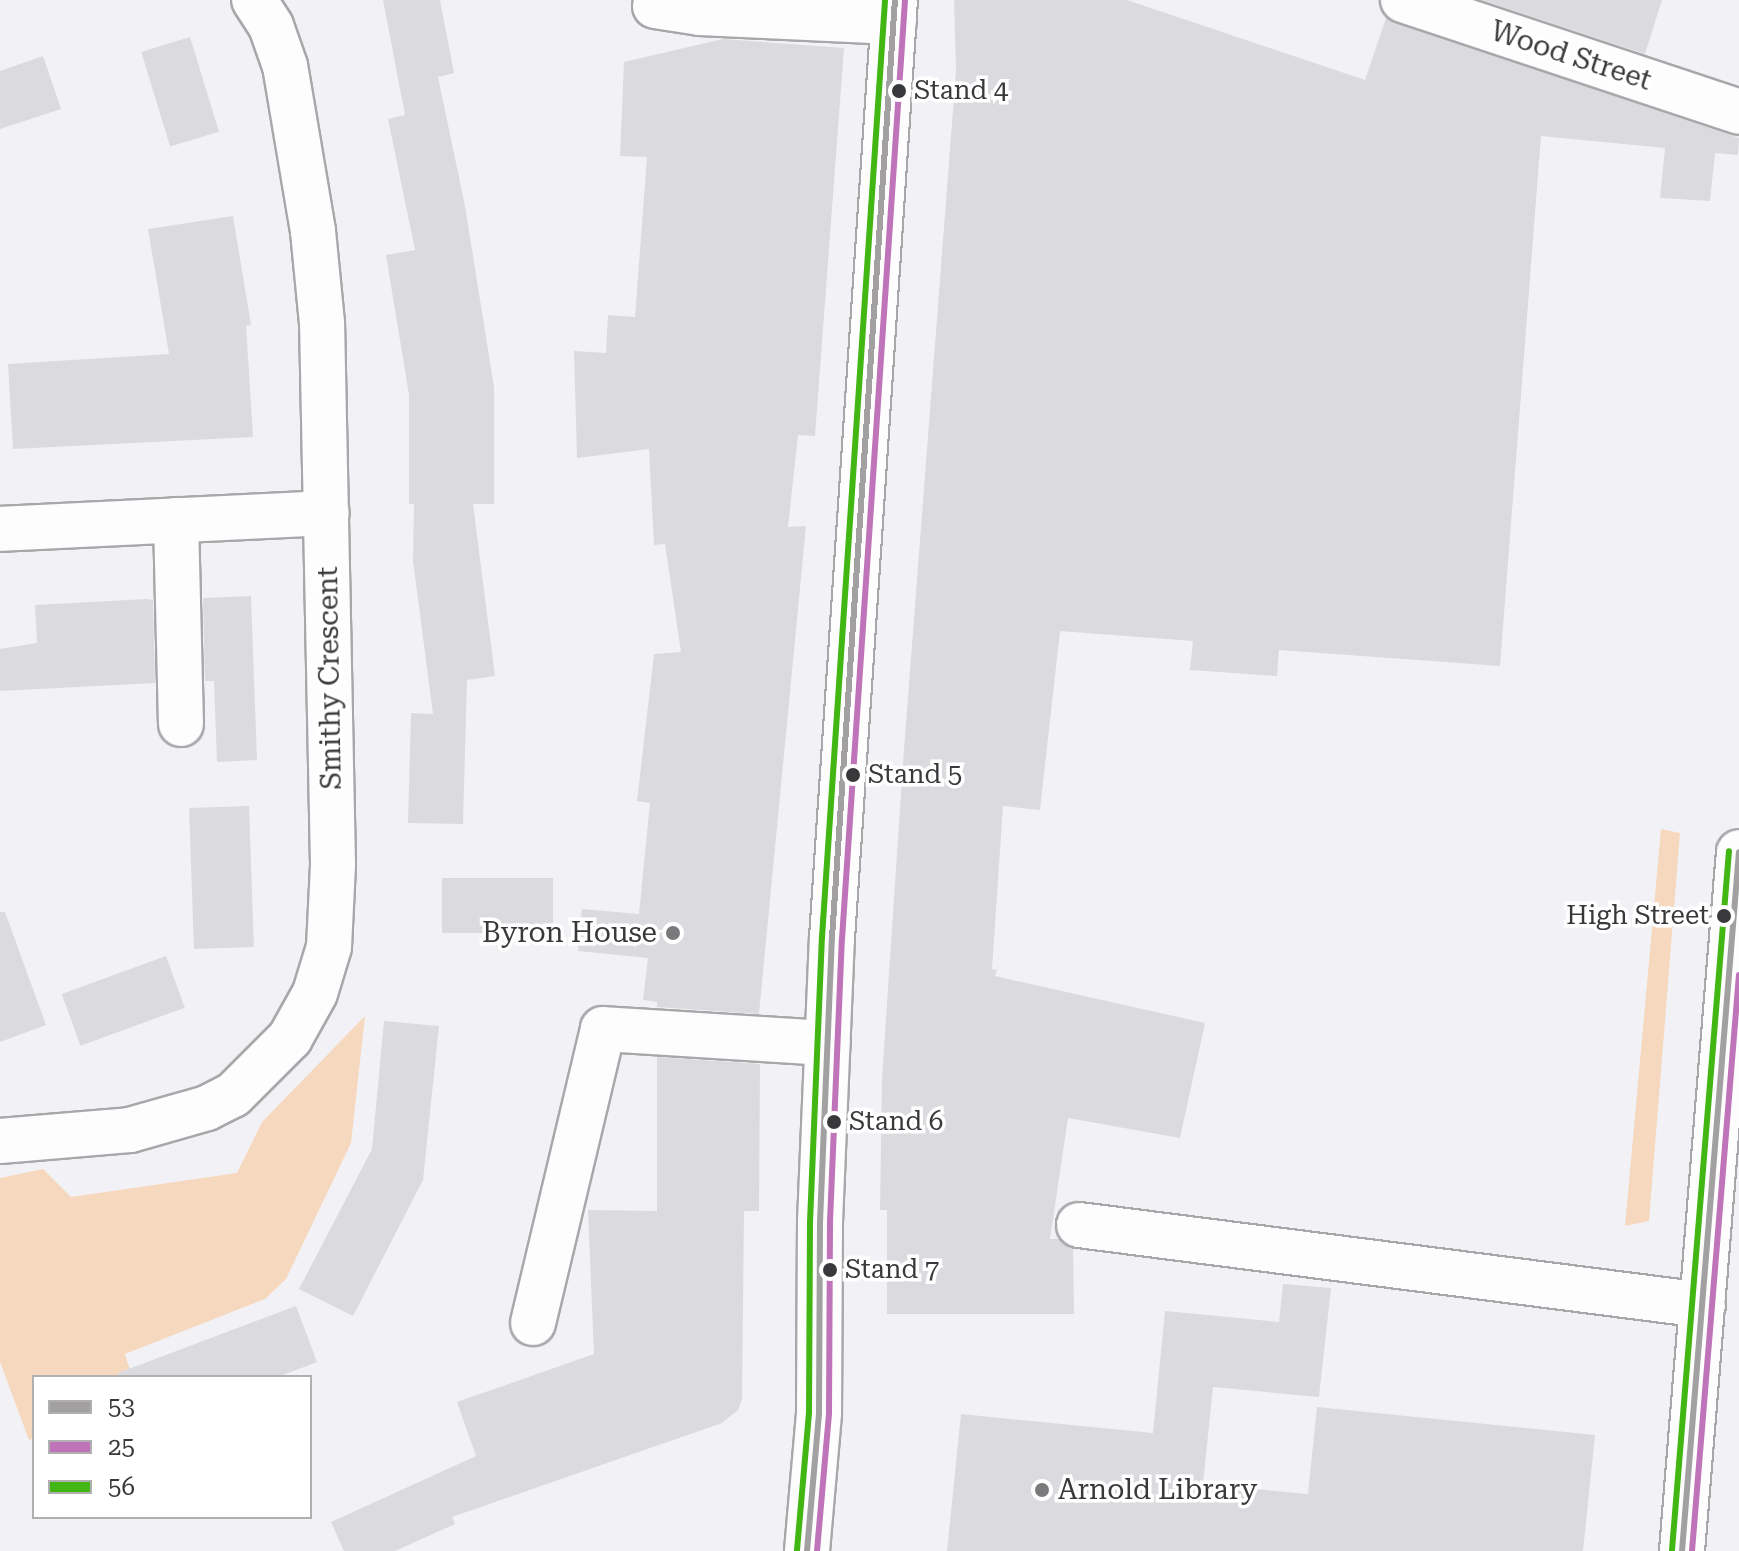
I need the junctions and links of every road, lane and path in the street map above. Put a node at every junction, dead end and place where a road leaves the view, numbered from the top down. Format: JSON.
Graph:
{"nodes":[{"id":1,"x":254,"y":0,"type":"edge"},
{"id":2,"x":1403,"y":0,"type":"edge"},
{"id":3,"x":655,"y":6,"type":"dead end"},
{"id":4,"x":895,"y":11,"type":"edge"},
{"id":5,"x":1739,"y":112,"type":"edge"},
{"id":6,"x":327,"y":513,"type":"junction"},
{"id":7,"x":176,"y":520,"type":"junction"},
{"id":8,"x":0,"y":529,"type":"edge"},
{"id":9,"x":181,"y":724,"type":"dead end"},
{"id":10,"x":1739,"y":852,"type":"edge"},
{"id":11,"x":828,"y":1043,"type":"junction"},
{"id":12,"x":0,"y":1141,"type":"edge"},
{"id":13,"x":1724,"y":1221,"type":"edge"},
{"id":14,"x":1079,"y":1225,"type":"dead end"},
{"id":15,"x":1703,"y":1305,"type":"junction"},
{"id":16,"x":533,"y":1323,"type":"dead end"},
{"id":17,"x":807,"y":1551,"type":"edge"},
{"id":18,"x":1682,"y":1551,"type":"edge"}],
"edges":[{"from":1,"to":6,"type":"street","name":"Smithy Crescent"},
{"from":2,"to":5,"type":"street","name":"Wood Street"},
{"from":3,"to":4,"type":"street"},
{"from":4,"to":11,"type":"street"},
{"from":6,"to":7,"type":"street"},
{"from":6,"to":12,"type":"street","name":"Smithy Crescent"},
{"from":7,"to":8,"type":"street"},
{"from":7,"to":9,"type":"street"},
{"from":10,"to":13,"type":"street"},
{"from":11,"to":16,"type":"street"},
{"from":11,"to":17,"type":"street"},
{"from":13,"to":15,"type":"street"},
{"from":14,"to":15,"type":"street"},
{"from":15,"to":18,"type":"street"}]}
